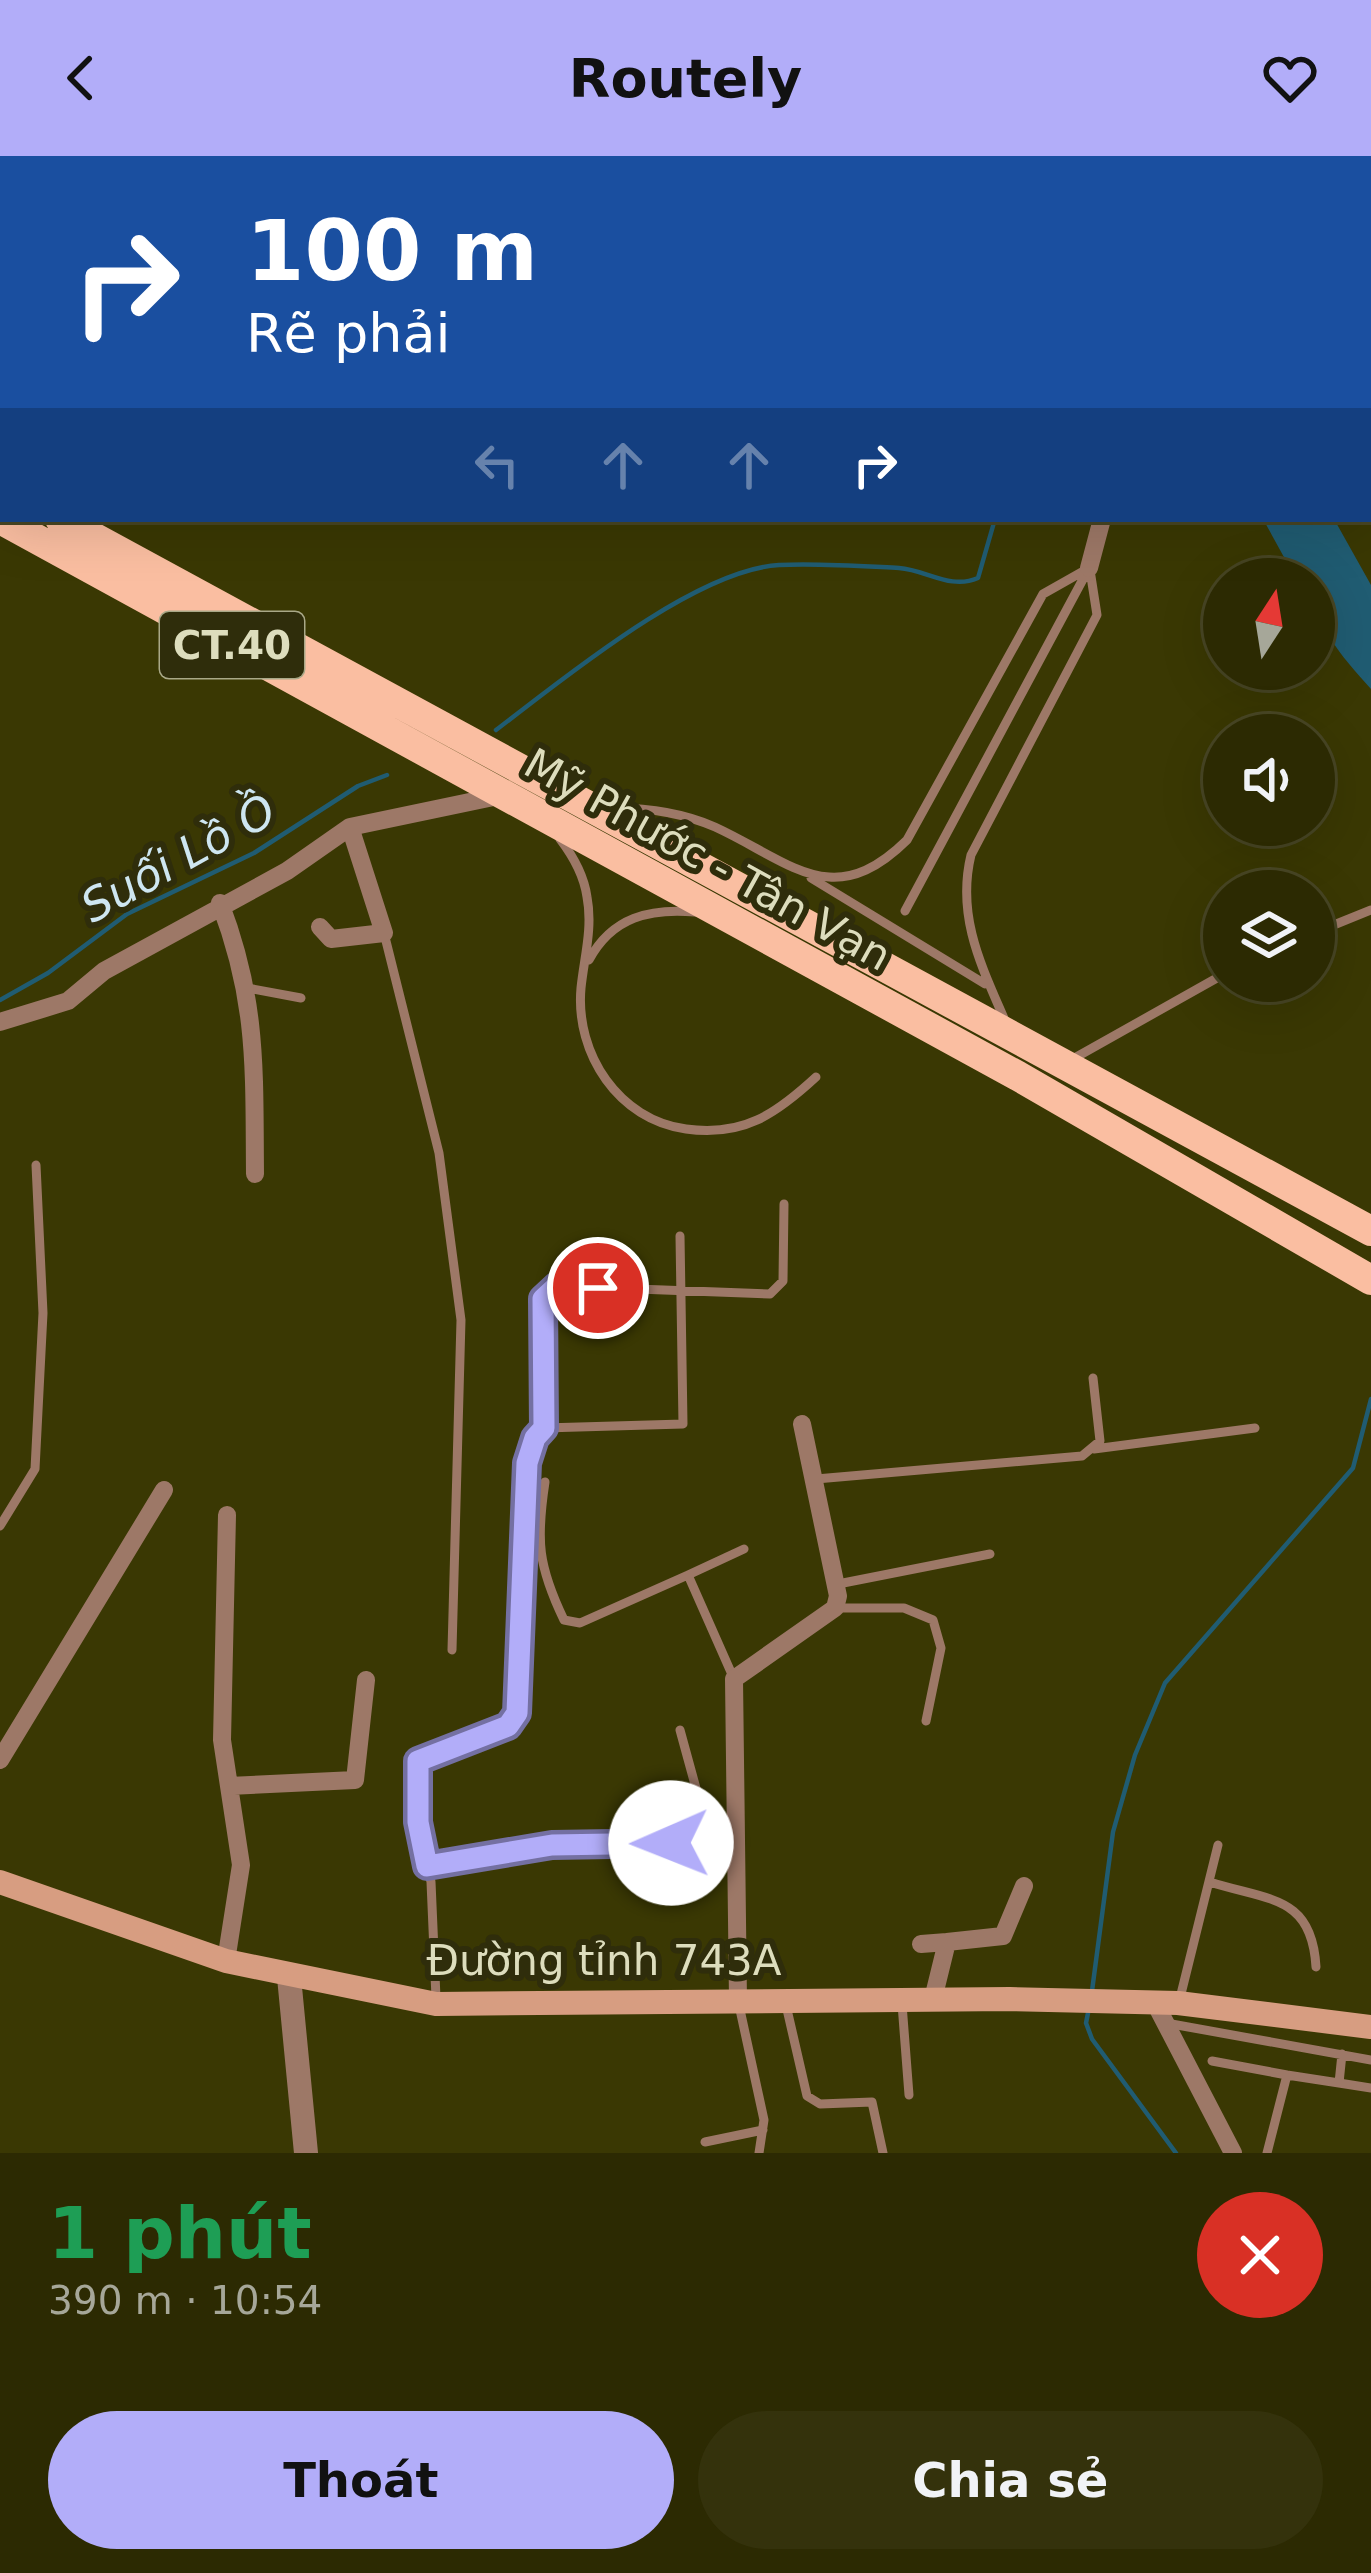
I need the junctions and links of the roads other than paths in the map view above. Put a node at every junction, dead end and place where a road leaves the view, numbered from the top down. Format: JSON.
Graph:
{"nodes":[{"id":1,"x":5,"y":522,"type":"edge"},
{"id":2,"x":66,"y":522,"type":"edge"},
{"id":3,"x":1101,"y":522,"type":"edge"},
{"id":4,"x":1089,"y":568,"type":"junction"},
{"id":5,"x":503,"y":795,"type":"junction"},
{"id":6,"x":595,"y":809,"type":"junction"},
{"id":7,"x":534,"y":812,"type":"junction"},
{"id":8,"x":350,"y":827,"type":"junction"},
{"id":9,"x":810,"y":877,"type":"junction"},
{"id":10,"x":220,"y":904,"type":"junction"},
{"id":11,"x":1371,"y":910,"type":"edge"},
{"id":12,"x":905,"y":911,"type":"dead end"},
{"id":13,"x":721,"y":914,"type":"junction"},
{"id":14,"x":1335,"y":925,"type":"edge"},
{"id":15,"x":320,"y":927,"type":"dead end"},
{"id":16,"x":384,"y":932,"type":"junction"},
{"id":17,"x":586,"y":965,"type":"junction"},
{"id":18,"x":1203,"y":986,"type":"edge"},
{"id":19,"x":247,"y":988,"type":"junction"},
{"id":20,"x":993,"y":993,"type":"junction"},
{"id":21,"x":302,"y":998,"type":"dead end"},
{"id":22,"x":0,"y":1022,"type":"edge"},
{"id":23,"x":1011,"y":1034,"type":"junction"},
{"id":24,"x":1066,"y":1063,"type":"junction"},
{"id":25,"x":816,"y":1077,"type":"dead end"},
{"id":26,"x":36,"y":1166,"type":"dead end"},
{"id":27,"x":255,"y":1174,"type":"dead end"},
{"id":28,"x":784,"y":1204,"type":"dead end"},
{"id":29,"x":1365,"y":1228,"type":"edge"},
{"id":30,"x":680,"y":1236,"type":"dead end"},
{"id":31,"x":1359,"y":1273,"type":"edge"},
{"id":32,"x":680,"y":1291,"type":"junction"},
{"id":33,"x":1093,"y":1378,"type":"dead end"},
{"id":34,"x":802,"y":1424,"type":"dead end"},
{"id":35,"x":544,"y":1428,"type":"junction"},
{"id":36,"x":1255,"y":1428,"type":"dead end"},
{"id":37,"x":1094,"y":1449,"type":"junction"},
{"id":38,"x":816,"y":1479,"type":"junction"},
{"id":39,"x":545,"y":1482,"type":"dead end"},
{"id":40,"x":164,"y":1490,"type":"dead end"},
{"id":41,"x":227,"y":1515,"type":"dead end"},
{"id":42,"x":0,"y":1526,"type":"edge"},
{"id":43,"x":744,"y":1549,"type":"dead end"},
{"id":44,"x":990,"y":1554,"type":"dead end"},
{"id":45,"x":688,"y":1575,"type":"junction"},
{"id":46,"x":838,"y":1584,"type":"junction"},
{"id":47,"x":835,"y":1608,"type":"junction"},
{"id":48,"x":452,"y":1650,"type":"dead end"},
{"id":49,"x":734,"y":1678,"type":"junction"},
{"id":50,"x":366,"y":1679,"type":"dead end"},
{"id":51,"x":926,"y":1721,"type":"dead end"},
{"id":52,"x":680,"y":1730,"type":"dead end"},
{"id":53,"x":0,"y":1760,"type":"edge"},
{"id":54,"x":230,"y":1786,"type":"junction"},
{"id":55,"x":1218,"y":1845,"type":"dead end"},
{"id":56,"x":427,"y":1866,"type":"junction"},
{"id":57,"x":0,"y":1882,"type":"edge"},
{"id":58,"x":1210,"y":1882,"type":"junction"},
{"id":59,"x":1024,"y":1886,"type":"dead end"},
{"id":60,"x":947,"y":1942,"type":"junction"},
{"id":61,"x":921,"y":1944,"type":"dead end"},
{"id":62,"x":226,"y":1961,"type":"junction"},
{"id":63,"x":1316,"y":1967,"type":"dead end"},
{"id":64,"x":289,"y":1977,"type":"junction"},
{"id":65,"x":902,"y":1999,"type":"junction"},
{"id":66,"x":933,"y":1999,"type":"junction"},
{"id":67,"x":738,"y":2000,"type":"junction"},
{"id":68,"x":785,"y":2000,"type":"junction"},
{"id":69,"x":436,"y":2004,"type":"junction"},
{"id":70,"x":1166,"y":2010,"type":"junction"},
{"id":71,"x":1370,"y":2023,"type":"edge"},
{"id":72,"x":1342,"y":2054,"type":"junction"},
{"id":73,"x":1371,"y":2060,"type":"edge"},
{"id":74,"x":1212,"y":2061,"type":"dead end"},
{"id":75,"x":1287,"y":2075,"type":"junction"},
{"id":76,"x":1340,"y":2084,"type":"junction"},
{"id":77,"x":1371,"y":2088,"type":"edge"},
{"id":78,"x":909,"y":2095,"type":"dead end"},
{"id":79,"x":763,"y":2130,"type":"junction"},
{"id":80,"x":705,"y":2141,"type":"dead end"},
{"id":81,"x":305,"y":2153,"type":"edge"},
{"id":82,"x":759,"y":2153,"type":"edge"},
{"id":83,"x":883,"y":2153,"type":"edge"},
{"id":84,"x":1233,"y":2153,"type":"edge"},
{"id":85,"x":1268,"y":2153,"type":"edge"}],
"edges":[{"from":1,"to":5,"type":"main road","name":"Mỹ Phước - Tân Vạn","number":"CT.40"},
{"from":2,"to":6,"type":"main road","name":"Mỹ Phước - Tân Vạn","number":"CT.40"},
{"from":3,"to":4,"type":"street"},
{"from":4,"to":9,"type":"lane"},
{"from":4,"to":12,"type":"lane"},
{"from":4,"to":20,"type":"lane"},
{"from":5,"to":7,"type":"main road","name":"Mỹ Phước - Tân Vạn"},
{"from":5,"to":8,"type":"street"},
{"from":6,"to":9,"type":"lane"},
{"from":6,"to":23,"type":"main road","name":"Mỹ Phước - Tân Vạn"},
{"from":7,"to":13,"type":"main road","name":"Mỹ Phước - Tân Vạn"},
{"from":7,"to":17,"type":"lane"},
{"from":8,"to":10,"type":"street"},
{"from":8,"to":16,"type":"street"},
{"from":9,"to":20,"type":"lane"},
{"from":10,"to":19,"type":"street"},
{"from":10,"to":22,"type":"street"},
{"from":11,"to":14,"type":"lane"},
{"from":13,"to":17,"type":"lane"},
{"from":13,"to":31,"type":"main road","name":"Mỹ Phước - Tân Vạn"},
{"from":15,"to":16,"type":"street"},
{"from":16,"to":48,"type":"lane"},
{"from":17,"to":25,"type":"lane"},
{"from":18,"to":24,"type":"lane"},
{"from":19,"to":21,"type":"lane"},
{"from":19,"to":27,"type":"street"},
{"from":20,"to":23,"type":"lane"},
{"from":23,"to":24,"type":"main road","name":"Mỹ Phước - Tân Vạn"},
{"from":24,"to":29,"type":"main road","name":"Mỹ Phước - Tân Vạn"},
{"from":26,"to":42,"type":"lane"},
{"from":28,"to":32,"type":"lane"},
{"from":30,"to":32,"type":"lane"},
{"from":32,"to":35,"type":"lane"},
{"from":32,"to":35,"type":"lane"},
{"from":33,"to":37,"type":"lane"},
{"from":34,"to":38,"type":"street"},
{"from":35,"to":56,"type":"lane"},
{"from":36,"to":37,"type":"lane"},
{"from":37,"to":38,"type":"lane"},
{"from":38,"to":46,"type":"street"},
{"from":39,"to":45,"type":"lane"},
{"from":40,"to":53,"type":"street"},
{"from":41,"to":54,"type":"street"},
{"from":43,"to":45,"type":"lane"},
{"from":44,"to":46,"type":"lane"},
{"from":45,"to":49,"type":"lane"},
{"from":46,"to":47,"type":"street"},
{"from":47,"to":49,"type":"street"},
{"from":47,"to":51,"type":"lane"},
{"from":49,"to":67,"type":"street"},
{"from":50,"to":54,"type":"street"},
{"from":52,"to":56,"type":"lane"},
{"from":54,"to":62,"type":"street"},
{"from":55,"to":58,"type":"lane"},
{"from":56,"to":69,"type":"lane"},
{"from":57,"to":62,"type":"main road","name":"Đường tỉnh 743A"},
{"from":58,"to":63,"type":"lane"},
{"from":58,"to":70,"type":"lane"},
{"from":59,"to":60,"type":"street"},
{"from":60,"to":61,"type":"street"},
{"from":60,"to":66,"type":"street"},
{"from":62,"to":64,"type":"main road","name":"Đường tỉnh 743A"},
{"from":64,"to":69,"type":"main road","name":"Đường tỉnh 743A"},
{"from":64,"to":81,"type":"street"},
{"from":65,"to":66,"type":"main road","name":"Đường tỉnh 743A"},
{"from":65,"to":68,"type":"main road","name":"Đường tỉnh 743A"},
{"from":65,"to":78,"type":"lane"},
{"from":66,"to":70,"type":"main road","name":"Đường tỉnh 743A"},
{"from":67,"to":68,"type":"main road","name":"Đường tỉnh 743A"},
{"from":67,"to":69,"type":"main road","name":"Đường tỉnh 743A"},
{"from":67,"to":79,"type":"lane"},
{"from":68,"to":83,"type":"lane"},
{"from":70,"to":71,"type":"main road"},
{"from":70,"to":72,"type":"lane"},
{"from":70,"to":84,"type":"street"},
{"from":72,"to":73,"type":"lane"},
{"from":72,"to":76,"type":"lane"},
{"from":74,"to":75,"type":"lane"},
{"from":75,"to":76,"type":"lane"},
{"from":75,"to":85,"type":"lane"},
{"from":76,"to":77,"type":"lane"},
{"from":79,"to":80,"type":"lane"},
{"from":79,"to":82,"type":"lane"}]}
